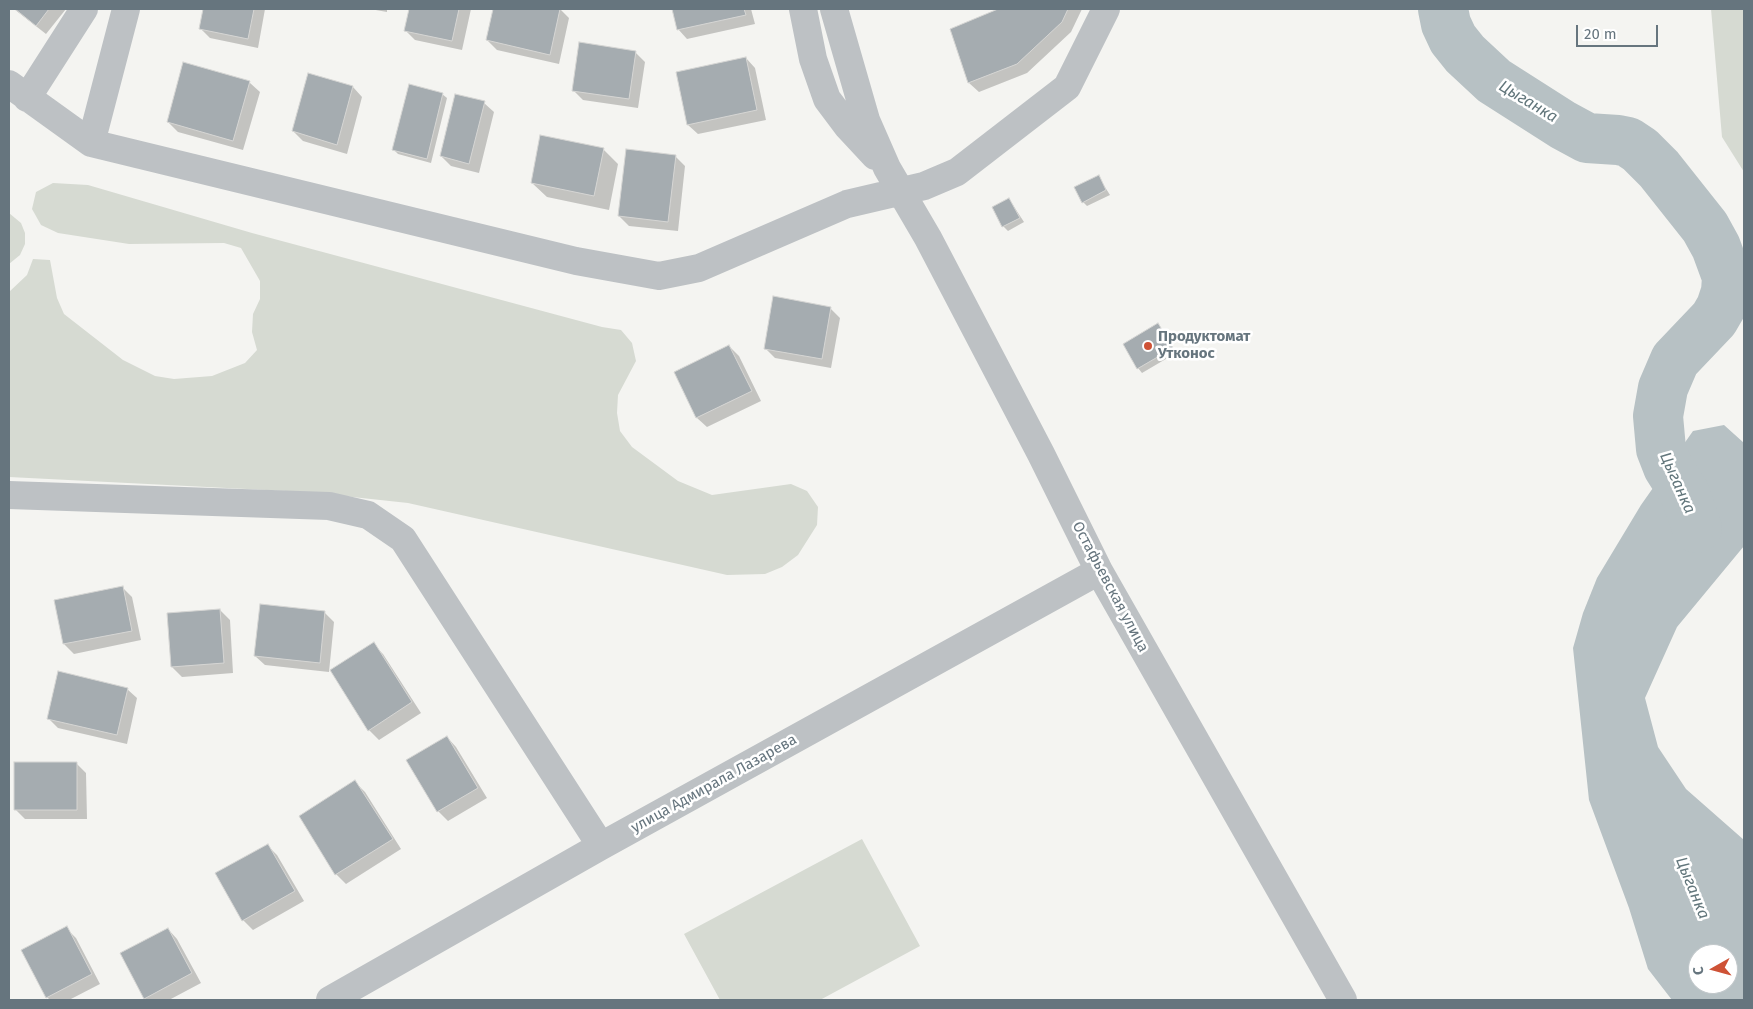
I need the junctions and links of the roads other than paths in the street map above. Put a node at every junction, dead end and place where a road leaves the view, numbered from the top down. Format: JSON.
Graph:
{"nodes":[{"id":1,"x":84,"y":9,"type":"edge"},
{"id":2,"x":126,"y":9,"type":"edge"},
{"id":3,"x":803,"y":9,"type":"edge"},
{"id":4,"x":834,"y":9,"type":"edge"},
{"id":5,"x":1106,"y":9,"type":"edge"},
{"id":6,"x":18,"y":91,"type":"edge"},
{"id":7,"x":91,"y":143,"type":"junction"},
{"id":8,"x":887,"y":168,"type":"junction"},
{"id":9,"x":901,"y":192,"type":"junction"},
{"id":10,"x":9,"y":495,"type":"edge"},
{"id":11,"x":1099,"y":571,"type":"junction"},
{"id":12,"x":601,"y":846,"type":"junction"},
{"id":13,"x":330,"y":1000,"type":"edge"},
{"id":14,"x":1342,"y":1000,"type":"edge"}],
"edges":[{"from":1,"to":6,"type":"street"},
{"from":2,"to":7,"type":"street"},
{"from":3,"to":8,"type":"street","name":"Остафьевская улица"},
{"from":4,"to":8,"type":"street","name":"Остафьевская улица"},
{"from":5,"to":9,"type":"street"},
{"from":6,"to":7,"type":"street"},
{"from":7,"to":9,"type":"street"},
{"from":8,"to":9,"type":"street","name":"Остафьевская улица"},
{"from":9,"to":11,"type":"street","name":"Остафьевская улица"},
{"from":10,"to":12,"type":"street"},
{"from":11,"to":12,"type":"street","name":"улица Адмирала Лазарева"},
{"from":11,"to":14,"type":"street","name":"Остафьевская улица"},
{"from":12,"to":13,"type":"street","name":"улица Адмирала Лазарева"}]}
